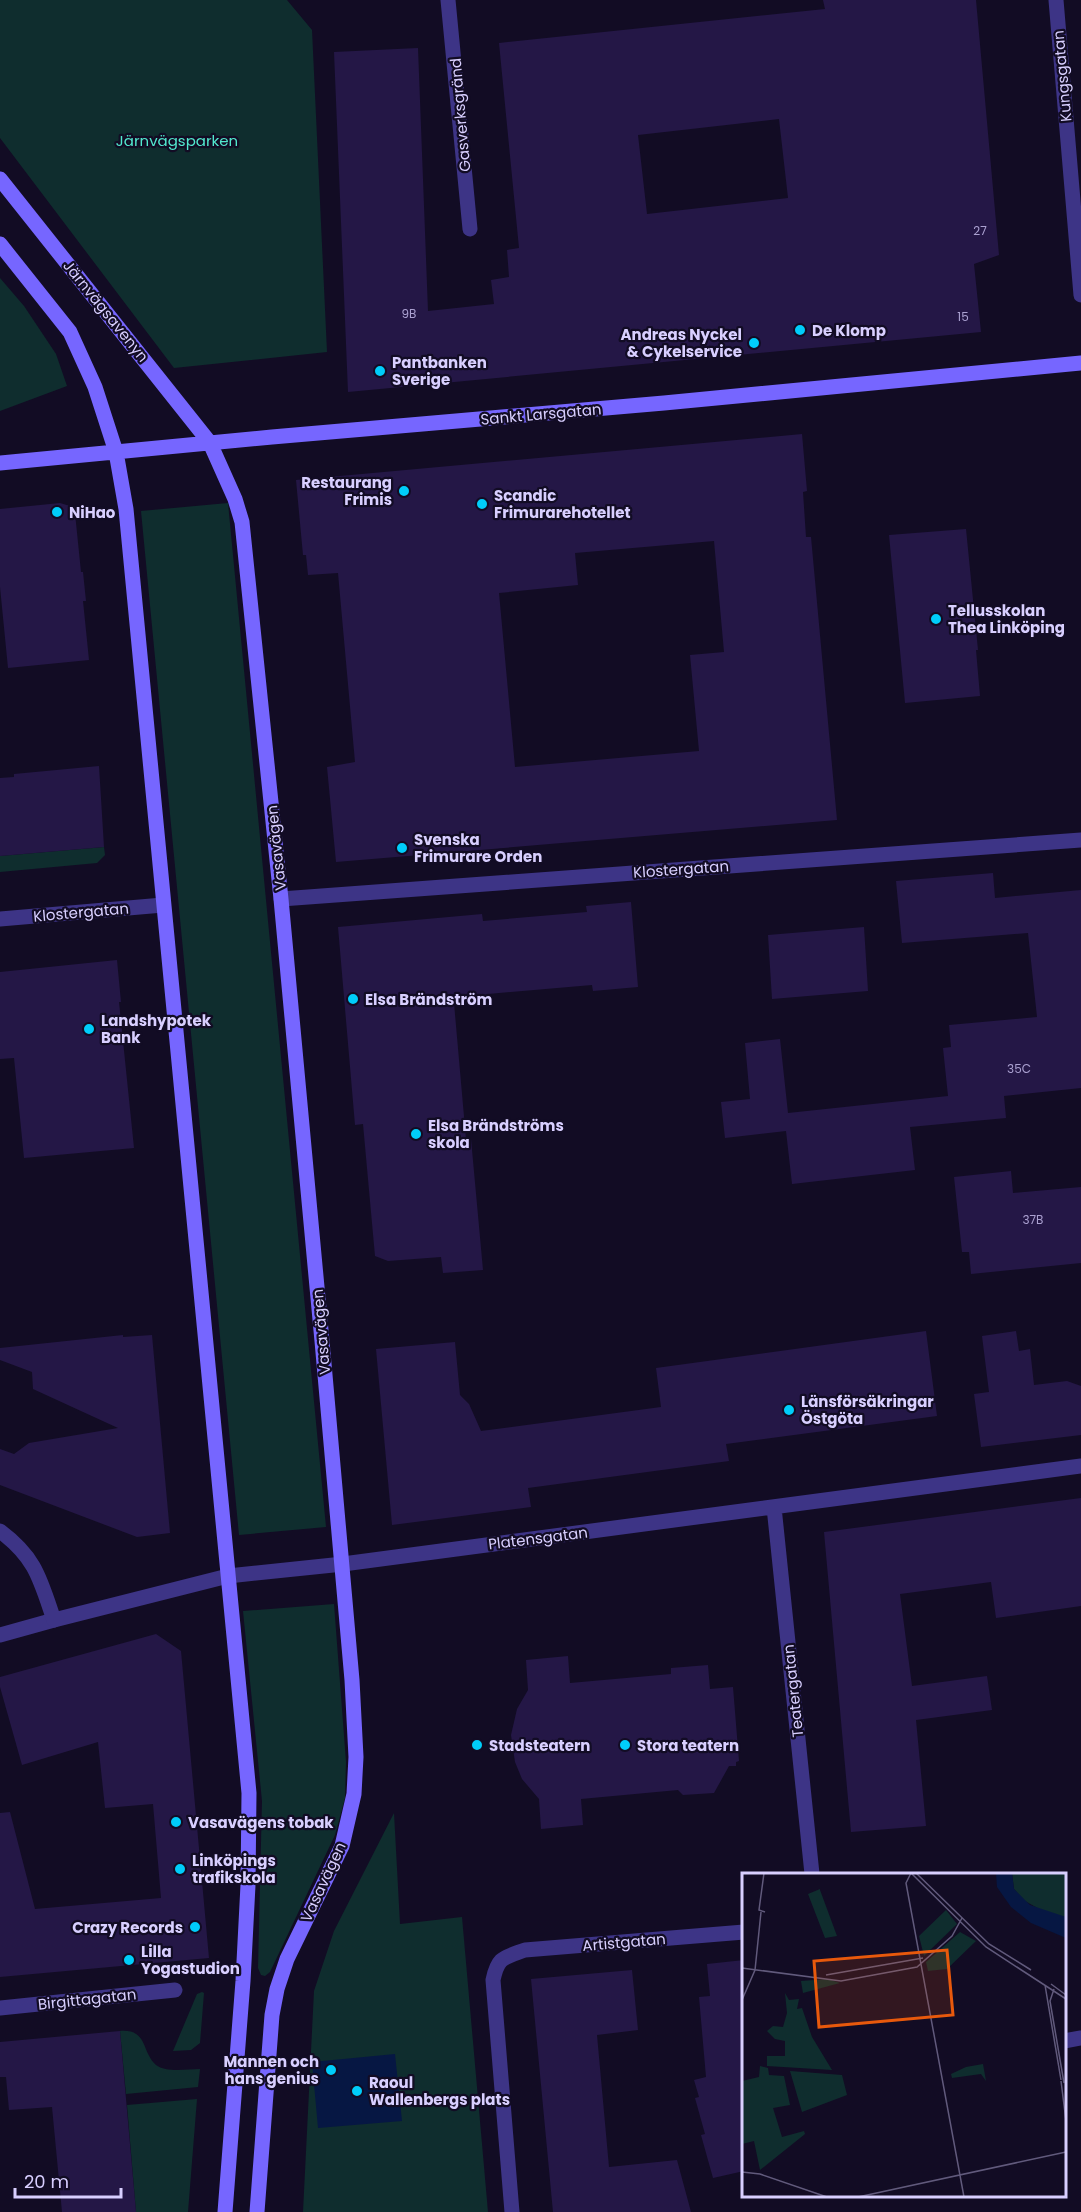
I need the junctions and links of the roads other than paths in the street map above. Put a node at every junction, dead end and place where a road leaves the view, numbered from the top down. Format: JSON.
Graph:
{"nodes":[{"id":1,"x":448,"y":0,"type":"edge"},
{"id":2,"x":455,"y":0,"type":"edge"},
{"id":3,"x":1056,"y":0,"type":"edge"},
{"id":4,"x":0,"y":180,"type":"edge"},
{"id":5,"x":470,"y":229,"type":"dead end"},
{"id":6,"x":0,"y":244,"type":"edge"},
{"id":7,"x":1081,"y":295,"type":"edge"},
{"id":8,"x":1081,"y":363,"type":"edge"},
{"id":9,"x":210,"y":443,"type":"junction"},
{"id":10,"x":116,"y":452,"type":"junction"},
{"id":11,"x":0,"y":463,"type":"edge"},
{"id":12,"x":1081,"y":840,"type":"edge"},
{"id":13,"x":281,"y":899,"type":"junction"},
{"id":14,"x":163,"y":905,"type":"junction"},
{"id":15,"x":0,"y":919,"type":"edge"},
{"id":16,"x":1081,"y":1466,"type":"edge"},
{"id":17,"x":774,"y":1507,"type":"junction"},
{"id":18,"x":0,"y":1531,"type":"edge"},
{"id":19,"x":343,"y":1564,"type":"junction"},
{"id":20,"x":228,"y":1576,"type":"junction"},
{"id":21,"x":54,"y":1620,"type":"junction"},
{"id":22,"x":0,"y":1635,"type":"edge"},
{"id":23,"x":812,"y":1873,"type":"edge"},
{"id":24,"x":742,"y":1932,"type":"edge"},
{"id":25,"x":175,"y":1990,"type":"dead end"},
{"id":26,"x":0,"y":2008,"type":"edge"},
{"id":27,"x":1081,"y":2038,"type":"edge"},
{"id":28,"x":1066,"y":2041,"type":"edge"},
{"id":29,"x":225,"y":2212,"type":"edge"},
{"id":30,"x":257,"y":2212,"type":"edge"},
{"id":31,"x":512,"y":2212,"type":"edge"}],
"edges":[{"from":1,"to":2,"type":"street","name":"Gasverksgränd"},
{"from":1,"to":5,"type":"street","name":"Gasverksgränd"},
{"from":3,"to":7,"type":"street","name":"Kungsgatan"},
{"from":4,"to":9,"type":"main road","name":"Järnvägsavenyn"},
{"from":6,"to":10,"type":"main road"},
{"from":8,"to":9,"type":"main road","name":"Sankt Larsgatan"},
{"from":9,"to":10,"type":"main road","name":"Sankt Larsgatan"},
{"from":9,"to":13,"type":"main road","name":"Vasavägen"},
{"from":10,"to":11,"type":"main road","name":"Sankt Larsgatan"},
{"from":10,"to":14,"type":"main road"},
{"from":12,"to":13,"type":"street","name":"Klostergatan"},
{"from":13,"to":19,"type":"main road","name":"Vasavägen"},
{"from":14,"to":15,"type":"street","name":"Klostergatan"},
{"from":14,"to":20,"type":"main road"},
{"from":16,"to":17,"type":"street","name":"Platensgatan"},
{"from":17,"to":19,"type":"street","name":"Platensgatan"},
{"from":17,"to":23,"type":"street","name":"Teatergatan"},
{"from":18,"to":21,"type":"street"},
{"from":19,"to":20,"type":"street","name":"Platensgatan"},
{"from":19,"to":30,"type":"main road","name":"Vasavägen"},
{"from":20,"to":21,"type":"street","name":"Platensgatan"},
{"from":20,"to":29,"type":"main road"},
{"from":21,"to":22,"type":"street","name":"Platensgatan"},
{"from":24,"to":31,"type":"street","name":"Artistgatan"},
{"from":25,"to":26,"type":"street","name":"Birgittagatan"},
{"from":27,"to":28,"type":"street"}]}
